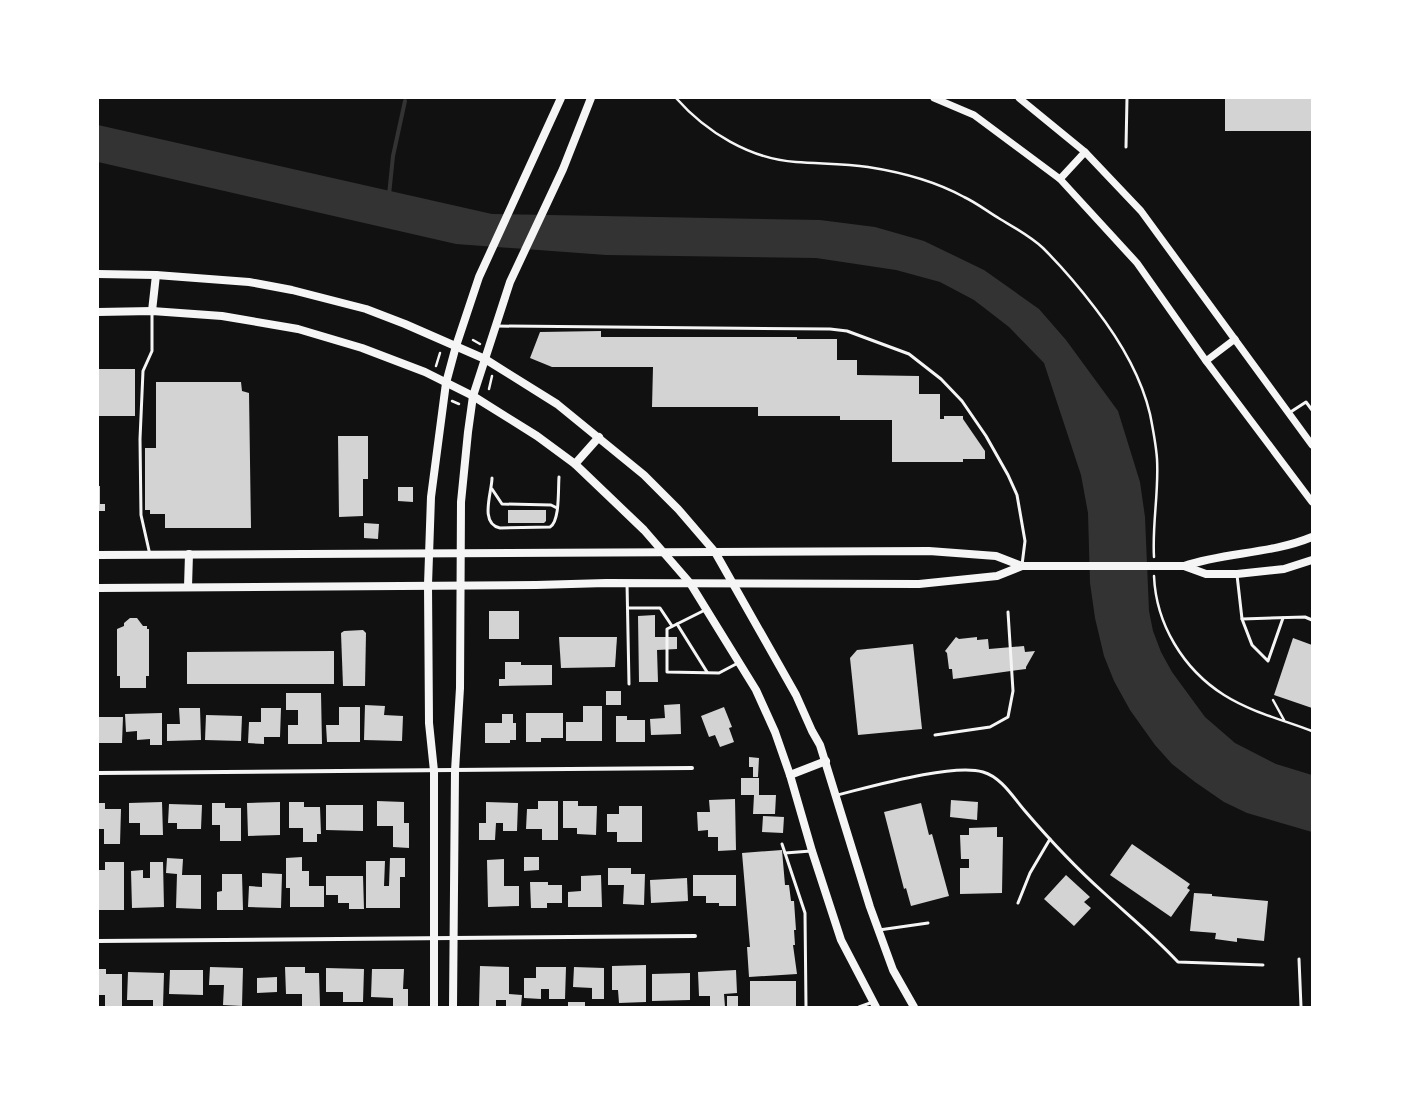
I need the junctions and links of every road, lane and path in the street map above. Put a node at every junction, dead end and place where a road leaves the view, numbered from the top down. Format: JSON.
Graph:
{"nodes":[{"id":1,"x":561,"y":98,"type":"edge"},
{"id":2,"x":591,"y":98,"type":"edge"},
{"id":3,"x":676,"y":98,"type":"edge"},
{"id":4,"x":934,"y":98,"type":"edge"},
{"id":5,"x":1019,"y":98,"type":"edge"},
{"id":6,"x":1127,"y":98,"type":"edge"},
{"id":7,"x":1126,"y":147,"type":"dead end"},
{"id":8,"x":1085,"y":152,"type":"junction"},
{"id":9,"x":1060,"y":179,"type":"junction"},
{"id":10,"x":98,"y":274,"type":"edge"},
{"id":11,"x":156,"y":275,"type":"junction"},
{"id":12,"x":152,"y":311,"type":"junction"},
{"id":13,"x":98,"y":312,"type":"edge"},
{"id":14,"x":495,"y":326,"type":"junction"},
{"id":15,"x":1235,"y":339,"type":"junction"},
{"id":16,"x":473,"y":340,"type":"dead end"},
{"id":17,"x":482,"y":345,"type":"dead end"},
{"id":18,"x":456,"y":346,"type":"junction"},
{"id":19,"x":440,"y":353,"type":"dead end"},
{"id":20,"x":485,"y":359,"type":"junction"},
{"id":21,"x":1206,"y":361,"type":"junction"},
{"id":22,"x":435,"y":369,"type":"dead end"},
{"id":23,"x":493,"y":373,"type":"dead end"},
{"id":24,"x":446,"y":383,"type":"junction"},
{"id":25,"x":488,"y":389,"type":"dead end"},
{"id":26,"x":473,"y":396,"type":"junction"},
{"id":27,"x":1312,"y":410,"type":"edge"},
{"id":28,"x":1289,"y":413,"type":"junction"},
{"id":29,"x":598,"y":437,"type":"junction"},
{"id":30,"x":1312,"y":445,"type":"edge"},
{"id":31,"x":575,"y":464,"type":"junction"},
{"id":32,"x":559,"y":477,"type":"dead end"},
{"id":33,"x":492,"y":478,"type":"dead end"},
{"id":34,"x":492,"y":489,"type":"junction"},
{"id":35,"x":1312,"y":502,"type":"edge"},
{"id":36,"x":557,"y":508,"type":"junction"},
{"id":37,"x":1312,"y":537,"type":"edge"},
{"id":38,"x":664,"y":551,"type":"junction"},
{"id":39,"x":714,"y":552,"type":"junction"},
{"id":40,"x":150,"y":554,"type":"junction"},
{"id":41,"x":189,"y":554,"type":"junction"},
{"id":42,"x":429,"y":554,"type":"junction"},
{"id":43,"x":460,"y":554,"type":"junction"},
{"id":44,"x":98,"y":555,"type":"edge"},
{"id":45,"x":1312,"y":560,"type":"edge"},
{"id":46,"x":1154,"y":561,"type":"dead end"},
{"id":47,"x":1022,"y":566,"type":"junction"},
{"id":48,"x":1180,"y":566,"type":"junction"},
{"id":49,"x":1154,"y":568,"type":"dead end"},
{"id":50,"x":1237,"y":574,"type":"junction"},
{"id":51,"x":628,"y":583,"type":"junction"},
{"id":52,"x":690,"y":583,"type":"junction"},
{"id":53,"x":428,"y":585,"type":"junction"},
{"id":54,"x":460,"y":585,"type":"junction"},
{"id":55,"x":734,"y":585,"type":"junction"},
{"id":56,"x":98,"y":588,"type":"edge"},
{"id":57,"x":188,"y":588,"type":"junction"},
{"id":58,"x":628,"y":608,"type":"junction"},
{"id":59,"x":707,"y":609,"type":"junction"},
{"id":60,"x":1008,"y":612,"type":"dead end"},
{"id":61,"x":1283,"y":618,"type":"junction"},
{"id":62,"x":1242,"y":619,"type":"junction"},
{"id":63,"x":1312,"y":620,"type":"edge"},
{"id":64,"x":677,"y":624,"type":"junction"},
{"id":65,"x":672,"y":626,"type":"junction"},
{"id":66,"x":739,"y":662,"type":"junction"},
{"id":67,"x":707,"y":672,"type":"junction"},
{"id":68,"x":629,"y":684,"type":"dead end"},
{"id":69,"x":1273,"y":700,"type":"dead end"},
{"id":70,"x":1284,"y":721,"type":"junction"},
{"id":71,"x":1312,"y":731,"type":"edge"},
{"id":72,"x":935,"y":736,"type":"dead end"},
{"id":73,"x":826,"y":761,"type":"junction"},
{"id":74,"x":692,"y":768,"type":"dead end"},
{"id":75,"x":434,"y":771,"type":"junction"},
{"id":76,"x":455,"y":771,"type":"junction"},
{"id":77,"x":98,"y":773,"type":"edge"},
{"id":78,"x":790,"y":775,"type":"junction"},
{"id":79,"x":837,"y":795,"type":"junction"},
{"id":80,"x":1050,"y":839,"type":"junction"},
{"id":81,"x":782,"y":844,"type":"dead end"},
{"id":82,"x":812,"y":851,"type":"junction"},
{"id":83,"x":785,"y":853,"type":"junction"},
{"id":84,"x":1018,"y":903,"type":"dead end"},
{"id":85,"x":928,"y":923,"type":"dead end"},
{"id":86,"x":879,"y":930,"type":"junction"},
{"id":87,"x":695,"y":936,"type":"dead end"},
{"id":88,"x":434,"y":938,"type":"junction"},
{"id":89,"x":454,"y":938,"type":"junction"},
{"id":90,"x":98,"y":941,"type":"edge"},
{"id":91,"x":1299,"y":958,"type":"dead end"},
{"id":92,"x":1263,"y":965,"type":"dead end"},
{"id":93,"x":874,"y":1004,"type":"edge"},
{"id":94,"x":434,"y":1007,"type":"edge"},
{"id":95,"x":453,"y":1007,"type":"edge"},
{"id":96,"x":806,"y":1007,"type":"edge"},
{"id":97,"x":860,"y":1007,"type":"edge"},
{"id":98,"x":914,"y":1007,"type":"edge"},
{"id":99,"x":1301,"y":1007,"type":"edge"}],
"edges":[{"from":1,"to":18,"type":"main road"},
{"from":2,"to":14,"type":"main road"},
{"from":3,"to":46,"type":"path"},
{"from":4,"to":9,"type":"street"},
{"from":5,"to":8,"type":"street"},
{"from":6,"to":7,"type":"lane"},
{"from":8,"to":9,"type":"street"},
{"from":8,"to":15,"type":"street"},
{"from":9,"to":21,"type":"street"},
{"from":10,"to":11,"type":"main road"},
{"from":11,"to":12,"type":"main road"},
{"from":11,"to":18,"type":"main road"},
{"from":12,"to":13,"type":"main road"},
{"from":12,"to":24,"type":"main road"},
{"from":12,"to":40,"type":"lane"},
{"from":14,"to":20,"type":"main road"},
{"from":14,"to":47,"type":"lane"},
{"from":15,"to":21,"type":"street"},
{"from":15,"to":28,"type":"street"},
{"from":16,"to":17,"type":"path"},
{"from":18,"to":20,"type":"main road"},
{"from":18,"to":24,"type":"main road"},
{"from":19,"to":22,"type":"path"},
{"from":20,"to":26,"type":"main road"},
{"from":20,"to":29,"type":"main road"},
{"from":21,"to":35,"type":"street"},
{"from":23,"to":25,"type":"path"},
{"from":24,"to":26,"type":"main road"},
{"from":24,"to":42,"type":"main road"},
{"from":26,"to":31,"type":"main road"},
{"from":26,"to":43,"type":"main road"},
{"from":27,"to":28,"type":"lane"},
{"from":28,"to":30,"type":"street"},
{"from":29,"to":31,"type":"main road"},
{"from":29,"to":39,"type":"main road"},
{"from":31,"to":38,"type":"main road"},
{"from":32,"to":36,"type":"lane"},
{"from":33,"to":34,"type":"lane"},
{"from":34,"to":36,"type":"lane"},
{"from":34,"to":36,"type":"lane"},
{"from":37,"to":48,"type":"main road"},
{"from":38,"to":39,"type":"main road"},
{"from":38,"to":43,"type":"main road"},
{"from":38,"to":52,"type":"main road"},
{"from":39,"to":47,"type":"main road"},
{"from":39,"to":55,"type":"main road"},
{"from":40,"to":41,"type":"main road"},
{"from":40,"to":44,"type":"main road"},
{"from":41,"to":42,"type":"main road"},
{"from":41,"to":57,"type":"main road"},
{"from":42,"to":43,"type":"main road"},
{"from":42,"to":53,"type":"main road"},
{"from":43,"to":54,"type":"main road"},
{"from":45,"to":50,"type":"main road"},
{"from":47,"to":48,"type":"main road"},
{"from":47,"to":55,"type":"main road"},
{"from":48,"to":50,"type":"main road"},
{"from":49,"to":70,"type":"path"},
{"from":50,"to":62,"type":"lane"},
{"from":51,"to":52,"type":"main road"},
{"from":51,"to":54,"type":"main road"},
{"from":51,"to":58,"type":"lane"},
{"from":52,"to":55,"type":"main road"},
{"from":52,"to":59,"type":"main road"},
{"from":53,"to":54,"type":"main road"},
{"from":53,"to":57,"type":"main road"},
{"from":53,"to":75,"type":"main road"},
{"from":54,"to":76,"type":"main road"},
{"from":55,"to":73,"type":"main road"},
{"from":56,"to":57,"type":"main road"},
{"from":58,"to":65,"type":"lane"},
{"from":58,"to":68,"type":"lane"},
{"from":59,"to":64,"type":"lane"},
{"from":59,"to":66,"type":"main road"},
{"from":60,"to":72,"type":"lane"},
{"from":61,"to":62,"type":"lane"},
{"from":61,"to":62,"type":"lane"},
{"from":61,"to":63,"type":"lane"},
{"from":64,"to":65,"type":"lane"},
{"from":64,"to":67,"type":"lane"},
{"from":65,"to":67,"type":"lane"},
{"from":66,"to":67,"type":"lane"},
{"from":66,"to":78,"type":"main road"},
{"from":69,"to":70,"type":"path"},
{"from":70,"to":71,"type":"path"},
{"from":73,"to":78,"type":"main road"},
{"from":73,"to":79,"type":"main road"},
{"from":74,"to":76,"type":"street"},
{"from":75,"to":76,"type":"street"},
{"from":75,"to":77,"type":"street"},
{"from":75,"to":88,"type":"main road"},
{"from":76,"to":89,"type":"main road"},
{"from":78,"to":82,"type":"main road"},
{"from":79,"to":80,"type":"lane"},
{"from":79,"to":86,"type":"main road"},
{"from":80,"to":84,"type":"lane"},
{"from":80,"to":92,"type":"lane"},
{"from":81,"to":83,"type":"lane"},
{"from":82,"to":83,"type":"lane"},
{"from":82,"to":93,"type":"main road"},
{"from":83,"to":96,"type":"lane"},
{"from":85,"to":86,"type":"lane"},
{"from":86,"to":98,"type":"main road"},
{"from":87,"to":89,"type":"street"},
{"from":88,"to":89,"type":"street"},
{"from":88,"to":90,"type":"street"},
{"from":88,"to":94,"type":"main road"},
{"from":89,"to":95,"type":"main road"},
{"from":91,"to":99,"type":"lane"},
{"from":93,"to":97,"type":"lane"}]}
